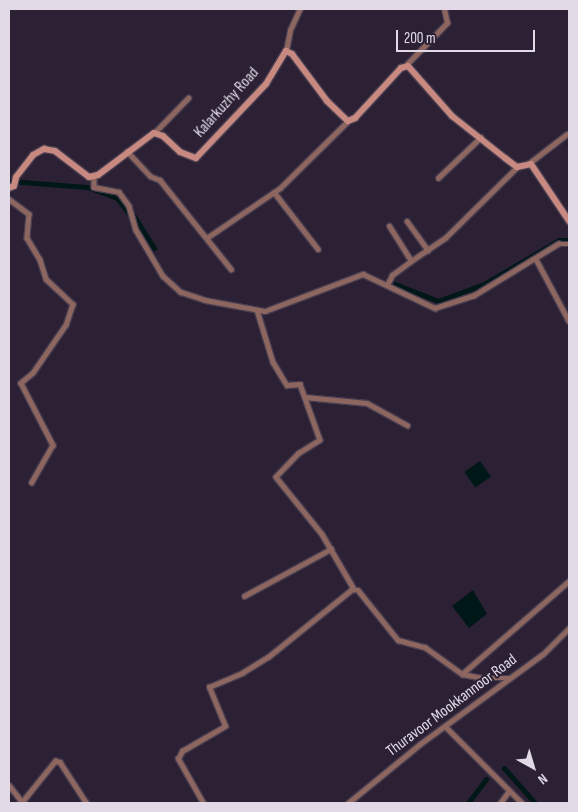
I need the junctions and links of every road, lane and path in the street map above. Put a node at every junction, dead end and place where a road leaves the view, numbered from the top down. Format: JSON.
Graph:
{"nodes":[{"id":1,"x":300,"y":9,"type":"edge"},
{"id":2,"x":444,"y":9,"type":"edge"},
{"id":3,"x":286,"y":51,"type":"junction"},
{"id":4,"x":406,"y":65,"type":"junction"},
{"id":5,"x":188,"y":98,"type":"dead end"},
{"id":6,"x":348,"y":121,"type":"junction"},
{"id":7,"x":154,"y":132,"type":"junction"},
{"id":8,"x":567,"y":134,"type":"dead end"},
{"id":9,"x":481,"y":137,"type":"junction"},
{"id":10,"x":127,"y":151,"type":"junction"},
{"id":11,"x":528,"y":164,"type":"junction"},
{"id":12,"x":517,"y":167,"type":"junction"},
{"id":13,"x":94,"y":177,"type":"junction"},
{"id":14,"x":438,"y":178,"type":"dead end"},
{"id":15,"x":11,"y":187,"type":"edge"},
{"id":16,"x":274,"y":192,"type":"junction"},
{"id":17,"x":9,"y":199,"type":"edge"},
{"id":18,"x":407,"y":221,"type":"dead end"},
{"id":19,"x":569,"y":221,"type":"edge"},
{"id":20,"x":389,"y":226,"type":"dead end"},
{"id":21,"x":208,"y":236,"type":"junction"},
{"id":22,"x":569,"y":244,"type":"edge"},
{"id":23,"x":318,"y":249,"type":"dead end"},
{"id":24,"x":428,"y":250,"type":"junction"},
{"id":25,"x":536,"y":259,"type":"junction"},
{"id":26,"x":412,"y":261,"type":"junction"},
{"id":27,"x":231,"y":269,"type":"dead end"},
{"id":28,"x":387,"y":285,"type":"junction"},
{"id":29,"x":257,"y":310,"type":"junction"},
{"id":30,"x":569,"y":321,"type":"edge"},
{"id":31,"x":305,"y":397,"type":"junction"},
{"id":32,"x":407,"y":425,"type":"dead end"},
{"id":33,"x":32,"y":482,"type":"dead end"},
{"id":34,"x":331,"y":549,"type":"junction"},
{"id":35,"x":569,"y":581,"type":"edge"},
{"id":36,"x":354,"y":589,"type":"junction"},
{"id":37,"x":244,"y":596,"type":"dead end"},
{"id":38,"x":569,"y":628,"type":"edge"},
{"id":39,"x":462,"y":674,"type":"junction"},
{"id":40,"x":510,"y":678,"type":"junction"},
{"id":41,"x":445,"y":726,"type":"junction"},
{"id":42,"x":9,"y":785,"type":"edge"},
{"id":43,"x":509,"y":790,"type":"junction"},
{"id":44,"x":11,"y":792,"type":"edge"},
{"id":45,"x":86,"y":802,"type":"dead end"},
{"id":46,"x":23,"y":803,"type":"edge"},
{"id":47,"x":203,"y":803,"type":"edge"},
{"id":48,"x":348,"y":803,"type":"edge"},
{"id":49,"x":500,"y":803,"type":"edge"},
{"id":50,"x":522,"y":803,"type":"edge"}],
"edges":[{"from":1,"to":3,"type":"street"},
{"from":2,"to":4,"type":"street"},
{"from":3,"to":6,"type":"main road"},
{"from":3,"to":7,"type":"main road","name":"Kalarkuzhy Road"},
{"from":4,"to":6,"type":"main road"},
{"from":4,"to":9,"type":"main road"},
{"from":5,"to":7,"type":"street"},
{"from":6,"to":16,"type":"street"},
{"from":7,"to":10,"type":"main road"},
{"from":8,"to":11,"type":"street"},
{"from":9,"to":12,"type":"main road"},
{"from":9,"to":14,"type":"street"},
{"from":10,"to":13,"type":"main road"},
{"from":10,"to":21,"type":"street"},
{"from":11,"to":12,"type":"main road"},
{"from":11,"to":19,"type":"main road"},
{"from":12,"to":24,"type":"street"},
{"from":13,"to":15,"type":"main road"},
{"from":13,"to":29,"type":"street"},
{"from":16,"to":21,"type":"street"},
{"from":16,"to":23,"type":"street"},
{"from":17,"to":33,"type":"street"},
{"from":18,"to":24,"type":"street"},
{"from":20,"to":26,"type":"street"},
{"from":21,"to":27,"type":"street"},
{"from":22,"to":25,"type":"street"},
{"from":24,"to":26,"type":"street"},
{"from":25,"to":28,"type":"street"},
{"from":25,"to":30,"type":"street"},
{"from":26,"to":28,"type":"street"},
{"from":28,"to":29,"type":"street"},
{"from":29,"to":31,"type":"street"},
{"from":31,"to":32,"type":"street"},
{"from":31,"to":34,"type":"street"},
{"from":34,"to":36,"type":"street"},
{"from":34,"to":37,"type":"street"},
{"from":35,"to":39,"type":"street"},
{"from":36,"to":39,"type":"street"},
{"from":36,"to":47,"type":"street"},
{"from":38,"to":40,"type":"street","name":"Thuravoor Mookkannoor Road"},
{"from":39,"to":40,"type":"street"},
{"from":40,"to":41,"type":"street","name":"Thuravoor Mookkannoor Road"},
{"from":41,"to":43,"type":"street"},
{"from":41,"to":48,"type":"street","name":"Thuravoor Mookkannoor Road"},
{"from":42,"to":44,"type":"street"},
{"from":43,"to":49,"type":"street"},
{"from":43,"to":50,"type":"street"},
{"from":44,"to":46,"type":"street"},
{"from":45,"to":46,"type":"street"}]}
